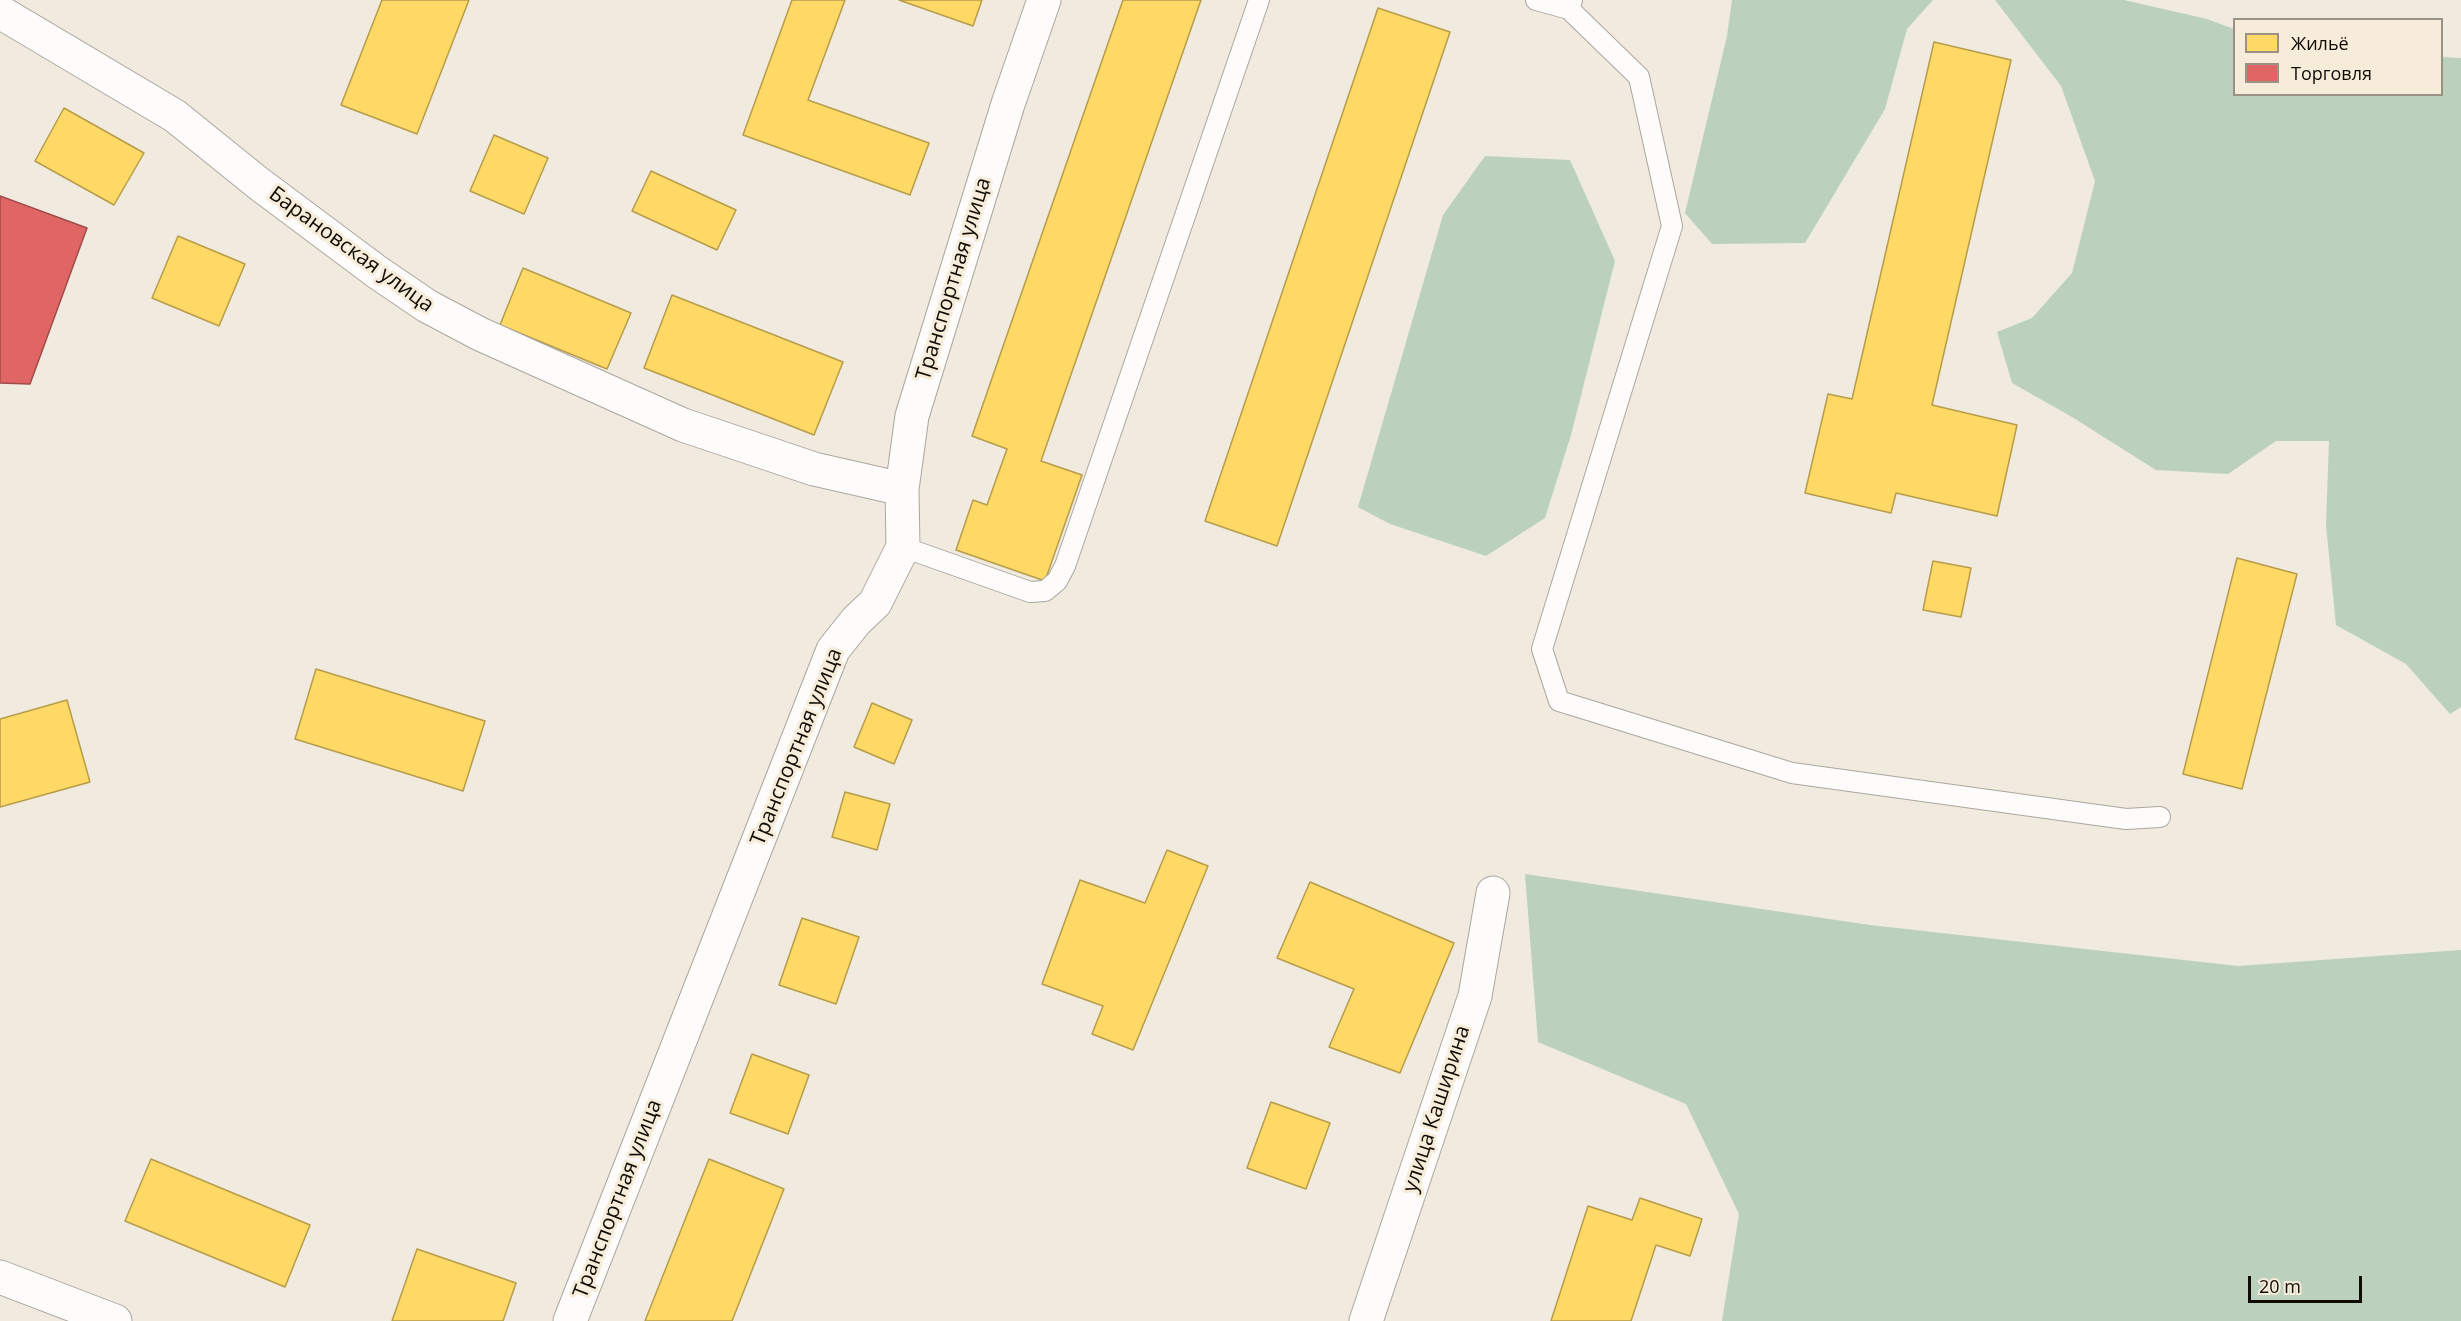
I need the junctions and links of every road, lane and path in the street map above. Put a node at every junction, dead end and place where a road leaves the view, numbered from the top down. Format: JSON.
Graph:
{"nodes":[{"id":1,"x":1044,"y":0,"type":"edge"},
{"id":2,"x":1259,"y":0,"type":"edge"},
{"id":3,"x":1536,"y":0,"type":"edge"},
{"id":4,"x":1570,"y":4,"type":"edge"},
{"id":5,"x":0,"y":12,"type":"edge"},
{"id":6,"x":902,"y":489,"type":"junction"},
{"id":7,"x":903,"y":547,"type":"junction"},
{"id":8,"x":2160,"y":817,"type":"dead end"},
{"id":9,"x":1493,"y":893,"type":"dead end"},
{"id":10,"x":0,"y":1277,"type":"edge"},
{"id":11,"x":116,"y":1321,"type":"edge"},
{"id":12,"x":570,"y":1321,"type":"edge"},
{"id":13,"x":1366,"y":1321,"type":"edge"}],
"edges":[{"from":1,"to":6,"type":"street","name":"Транспортная улица"},
{"from":2,"to":7,"type":"lane"},
{"from":3,"to":4,"type":"lane"},
{"from":4,"to":8,"type":"lane"},
{"from":5,"to":6,"type":"street","name":"Барановская улица"},
{"from":6,"to":7,"type":"street","name":"Транспортная улица"},
{"from":7,"to":12,"type":"street","name":"Транспортная улица"},
{"from":9,"to":13,"type":"street","name":"улица Каширина"},
{"from":10,"to":11,"type":"street"}]}
